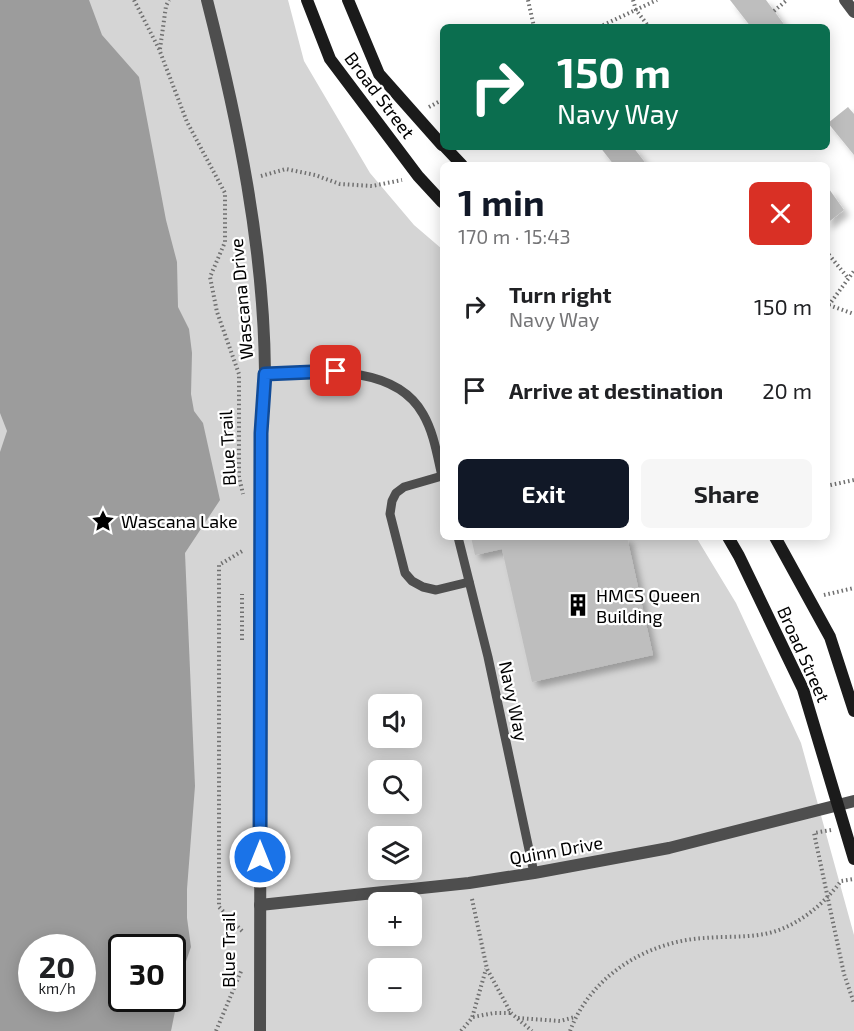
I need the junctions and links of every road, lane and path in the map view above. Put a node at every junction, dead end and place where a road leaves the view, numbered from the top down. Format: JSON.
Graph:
{"nodes":[{"id":1,"x":134,"y":0,"type":"edge"},
{"id":2,"x":169,"y":0,"type":"edge"},
{"id":3,"x":207,"y":0,"type":"edge"},
{"id":4,"x":307,"y":0,"type":"edge"},
{"id":5,"x":348,"y":0,"type":"edge"},
{"id":6,"x":528,"y":0,"type":"edge"},
{"id":7,"x":633,"y":0,"type":"edge"},
{"id":8,"x":657,"y":0,"type":"edge"},
{"id":9,"x":787,"y":0,"type":"edge"},
{"id":10,"x":844,"y":0,"type":"edge"},
{"id":11,"x":636,"y":10,"type":"junction"},
{"id":12,"x":774,"y":10,"type":"dead end"},
{"id":13,"x":854,"y":12,"type":"edge"},
{"id":14,"x":533,"y":24,"type":"edge"},
{"id":15,"x":606,"y":24,"type":"edge"},
{"id":16,"x":646,"y":24,"type":"edge"},
{"id":17,"x":159,"y":49,"type":"junction"},
{"id":18,"x":440,"y":142,"type":"edge"},
{"id":19,"x":448,"y":150,"type":"edge"},
{"id":20,"x":459,"y":162,"type":"edge"},
{"id":21,"x":418,"y":176,"type":"junction"},
{"id":22,"x":248,"y":185,"type":"junction"},
{"id":23,"x":440,"y":200,"type":"edge"},
{"id":24,"x":830,"y":256,"type":"edge"},
{"id":25,"x":854,"y":271,"type":"edge"},
{"id":26,"x":848,"y":278,"type":"junction"},
{"id":27,"x":830,"y":304,"type":"edge"},
{"id":28,"x":830,"y":308,"type":"edge"},
{"id":29,"x":854,"y":314,"type":"edge"},
{"id":30,"x":265,"y":374,"type":"junction"},
{"id":31,"x":440,"y":467,"type":"edge"},
{"id":32,"x":440,"y":477,"type":"edge"},
{"id":33,"x":854,"y":480,"type":"edge"},
{"id":34,"x":830,"y":485,"type":"edge"},
{"id":35,"x":247,"y":502,"type":"dead end"},
{"id":36,"x":245,"y":540,"type":"dead end"},
{"id":37,"x":459,"y":540,"type":"edge"},
{"id":38,"x":730,"y":540,"type":"edge"},
{"id":39,"x":777,"y":540,"type":"edge"},
{"id":40,"x":244,"y":550,"type":"junction"},
{"id":41,"x":244,"y":560,"type":"dead end"},
{"id":42,"x":469,"y":582,"type":"junction"},
{"id":43,"x":854,"y":588,"type":"edge"},
{"id":44,"x":242,"y":589,"type":"dead end"},
{"id":45,"x":809,"y":598,"type":"junction"},
{"id":46,"x":242,"y":645,"type":"dead end"},
{"id":47,"x":854,"y":711,"type":"edge"},
{"id":48,"x":854,"y":801,"type":"edge"},
{"id":49,"x":839,"y":805,"type":"junction"},
{"id":50,"x":845,"y":828,"type":"junction"},
{"id":51,"x":854,"y":859,"type":"edge"},
{"id":52,"x":534,"y":873,"type":"junction"},
{"id":53,"x":854,"y":879,"type":"edge"},
{"id":54,"x":469,"y":883,"type":"junction"},
{"id":55,"x":829,"y":897,"type":"junction"},
{"id":56,"x":260,"y":905,"type":"junction"},
{"id":57,"x":242,"y":922,"type":"dead end"},
{"id":58,"x":242,"y":931,"type":"junction"},
{"id":59,"x":242,"y":940,"type":"dead end"},
{"id":60,"x":242,"y":959,"type":"dead end"},
{"id":61,"x":242,"y":969,"type":"junction"},
{"id":62,"x":487,"y":969,"type":"junction"},
{"id":63,"x":242,"y":990,"type":"dead end"},
{"id":64,"x":854,"y":1003,"type":"edge"},
{"id":65,"x":511,"y":1013,"type":"junction"},
{"id":66,"x":575,"y":1017,"type":"junction"},
{"id":67,"x":472,"y":1018,"type":"junction"},
{"id":68,"x":518,"y":1018,"type":"junction"},
{"id":69,"x":216,"y":1031,"type":"edge"},
{"id":70,"x":260,"y":1031,"type":"edge"},
{"id":71,"x":461,"y":1031,"type":"edge"},
{"id":72,"x":532,"y":1031,"type":"edge"},
{"id":73,"x":570,"y":1031,"type":"edge"}],
"edges":[{"from":1,"to":17,"type":"path","name":"Blue Trail"},
{"from":2,"to":17,"type":"path"},
{"from":3,"to":22,"type":"street","name":"Wascana Drive"},
{"from":4,"to":21,"type":"main road","name":"Broad Street"},
{"from":5,"to":18,"type":"main road","name":"Broad Street"},
{"from":6,"to":14,"type":"path"},
{"from":7,"to":11,"type":"path"},
{"from":8,"to":11,"type":"path"},
{"from":9,"to":12,"type":"path"},
{"from":10,"to":13,"type":"street"},
{"from":11,"to":15,"type":"path"},
{"from":11,"to":16,"type":"path"},
{"from":17,"to":35,"type":"path","name":"Blue Trail"},
{"from":19,"to":20,"type":"main road","name":"Broad Street"},
{"from":21,"to":22,"type":"path"},
{"from":21,"to":23,"type":"main road","name":"Broad Street"},
{"from":22,"to":30,"type":"street","name":"Wascana Drive"},
{"from":24,"to":26,"type":"path"},
{"from":25,"to":26,"type":"path"},
{"from":26,"to":27,"type":"path"},
{"from":28,"to":29,"type":"path"},
{"from":30,"to":31,"type":"lane"},
{"from":30,"to":56,"type":"street","name":"Wascana Drive"},
{"from":32,"to":42,"type":"lane"},
{"from":33,"to":34,"type":"path"},
{"from":36,"to":40,"type":"path"},
{"from":37,"to":42,"type":"lane","name":"Navy Way"},
{"from":38,"to":49,"type":"main road","name":"Broad Street"},
{"from":39,"to":45,"type":"main road","name":"Broad Street"},
{"from":40,"to":41,"type":"path"},
{"from":40,"to":58,"type":"path"},
{"from":42,"to":52,"type":"lane","name":"Navy Way"},
{"from":43,"to":45,"type":"path"},
{"from":44,"to":46,"type":"path"},
{"from":45,"to":47,"type":"main road","name":"Broad Street"},
{"from":48,"to":49,"type":"street","name":"Quinn Drive"},
{"from":49,"to":50,"type":"main road","name":"Broad Street"},
{"from":49,"to":52,"type":"street","name":"Quinn Drive"},
{"from":50,"to":51,"type":"main road","name":"Broad Street"},
{"from":50,"to":55,"type":"path"},
{"from":52,"to":54,"type":"street","name":"Quinn Drive"},
{"from":53,"to":55,"type":"path"},
{"from":54,"to":56,"type":"street","name":"Quinn Drive"},
{"from":54,"to":62,"type":"path"},
{"from":55,"to":64,"type":"path"},
{"from":55,"to":66,"type":"path"},
{"from":56,"to":70,"type":"street","name":"Wascana Drive"},
{"from":57,"to":58,"type":"path","name":"Blue Trail"},
{"from":58,"to":59,"type":"path","name":"Blue Trail"},
{"from":60,"to":61,"type":"path","name":"Blue Trail"},
{"from":61,"to":63,"type":"path","name":"Blue Trail"},
{"from":61,"to":69,"type":"path"},
{"from":62,"to":65,"type":"path"},
{"from":62,"to":67,"type":"path"},
{"from":65,"to":67,"type":"path"},
{"from":65,"to":68,"type":"path"},
{"from":66,"to":68,"type":"path"},
{"from":66,"to":73,"type":"path"},
{"from":67,"to":71,"type":"path"},
{"from":68,"to":72,"type":"path"}]}
